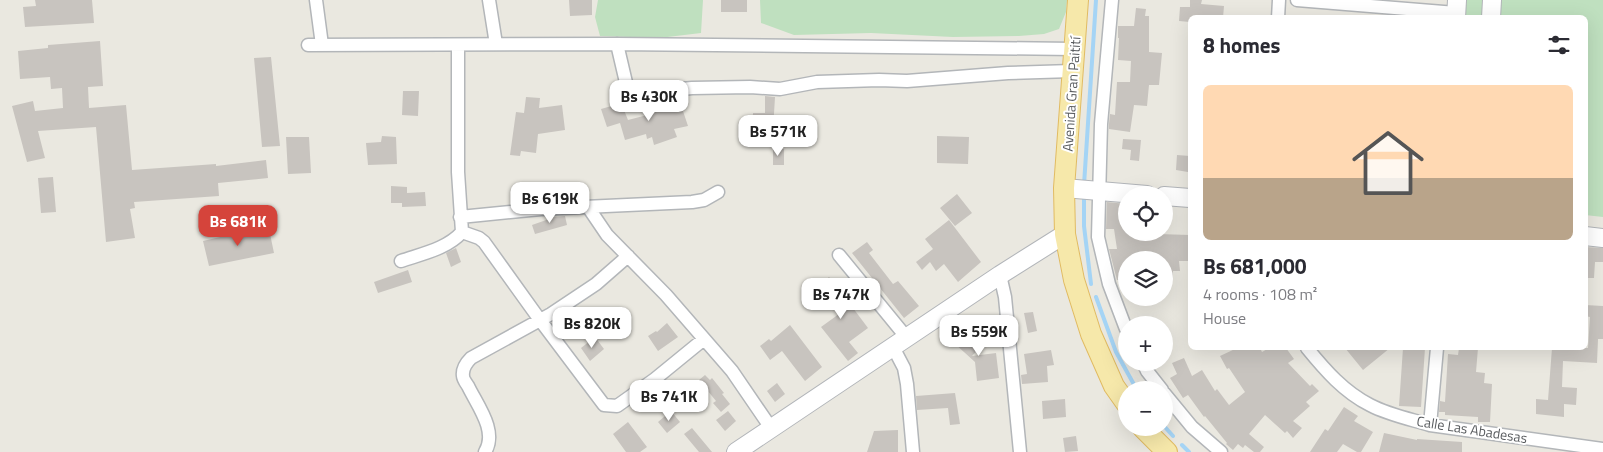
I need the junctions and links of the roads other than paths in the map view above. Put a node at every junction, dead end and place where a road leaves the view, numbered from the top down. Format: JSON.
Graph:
{"nodes":[{"id":1,"x":316,"y":0,"type":"edge"},
{"id":2,"x":489,"y":0,"type":"edge"},
{"id":3,"x":1078,"y":0,"type":"edge"},
{"id":4,"x":1112,"y":0,"type":"edge"},
{"id":5,"x":1279,"y":0,"type":"edge"},
{"id":6,"x":1297,"y":0,"type":"edge"},
{"id":7,"x":1492,"y":0,"type":"edge"},
{"id":8,"x":1456,"y":10,"type":"edge"},
{"id":9,"x":1278,"y":15,"type":"edge"},
{"id":10,"x":1490,"y":15,"type":"edge"},
{"id":11,"x":496,"y":44,"type":"junction"},
{"id":12,"x":617,"y":44,"type":"junction"},
{"id":13,"x":308,"y":45,"type":"dead end"},
{"id":14,"x":322,"y":45,"type":"junction"},
{"id":15,"x":458,"y":46,"type":"junction"},
{"id":16,"x":1074,"y":49,"type":"junction"},
{"id":17,"x":1072,"y":71,"type":"junction"},
{"id":18,"x":1083,"y":190,"type":"junction"},
{"id":19,"x":718,"y":192,"type":"dead end"},
{"id":20,"x":1118,"y":193,"type":"edge"},
{"id":21,"x":1173,"y":197,"type":"edge"},
{"id":22,"x":1188,"y":198,"type":"edge"},
{"id":23,"x":588,"y":207,"type":"junction"},
{"id":24,"x":460,"y":217,"type":"junction"},
{"id":25,"x":462,"y":232,"type":"junction"},
{"id":26,"x":1065,"y":234,"type":"junction"},
{"id":27,"x":1588,"y":236,"type":"edge"},
{"id":28,"x":1603,"y":238,"type":"edge"},
{"id":29,"x":839,"y":255,"type":"dead end"},
{"id":30,"x":628,"y":256,"type":"junction"},
{"id":31,"x":401,"y":260,"type":"dead end"},
{"id":32,"x":1000,"y":275,"type":"junction"},
{"id":33,"x":1121,"y":316,"type":"edge"},
{"id":34,"x":540,"y":320,"type":"junction"},
{"id":35,"x":704,"y":339,"type":"junction"},
{"id":36,"x":900,"y":343,"type":"junction"},
{"id":37,"x":1309,"y":350,"type":"edge"},
{"id":38,"x":1437,"y":350,"type":"edge"},
{"id":39,"x":1118,"y":392,"type":"edge"},
{"id":40,"x":1173,"y":403,"type":"edge"},
{"id":41,"x":1430,"y":425,"type":"junction"},
{"id":42,"x":771,"y":428,"type":"junction"},
{"id":43,"x":1151,"y":436,"type":"edge"},
{"id":44,"x":1603,"y":449,"type":"edge"},
{"id":45,"x":485,"y":452,"type":"edge"},
{"id":46,"x":736,"y":452,"type":"edge"},
{"id":47,"x":913,"y":452,"type":"edge"},
{"id":48,"x":1020,"y":452,"type":"edge"},
{"id":49,"x":1167,"y":452,"type":"edge"},
{"id":50,"x":1221,"y":452,"type":"edge"}],
"edges":[{"from":1,"to":14,"type":"street"},
{"from":2,"to":11,"type":"street"},
{"from":3,"to":16,"type":"main road","name":"Avenida Gran Paitití"},
{"from":4,"to":18,"type":"street"},
{"from":5,"to":9,"type":"street"},
{"from":6,"to":8,"type":"street"},
{"from":7,"to":10,"type":"street"},
{"from":11,"to":12,"type":"street"},
{"from":11,"to":15,"type":"street"},
{"from":12,"to":16,"type":"street"},
{"from":12,"to":17,"type":"street"},
{"from":13,"to":14,"type":"street"},
{"from":14,"to":15,"type":"street"},
{"from":15,"to":24,"type":"street"},
{"from":16,"to":17,"type":"main road","name":"Avenida Gran Paitití"},
{"from":17,"to":18,"type":"main road","name":"Avenida Gran Paitití"},
{"from":18,"to":20,"type":"street"},
{"from":18,"to":26,"type":"main road","name":"Avenida Gran Paitití"},
{"from":18,"to":33,"type":"street"},
{"from":19,"to":23,"type":"street"},
{"from":21,"to":22,"type":"street"},
{"from":23,"to":24,"type":"street"},
{"from":23,"to":30,"type":"street"},
{"from":24,"to":25,"type":"street"},
{"from":25,"to":31,"type":"street"},
{"from":25,"to":34,"type":"street"},
{"from":26,"to":32,"type":"street"},
{"from":26,"to":39,"type":"main road","name":"Avenida Gran Paitití"},
{"from":27,"to":28,"type":"street"},
{"from":29,"to":36,"type":"street"},
{"from":30,"to":34,"type":"street"},
{"from":30,"to":35,"type":"street"},
{"from":32,"to":36,"type":"street"},
{"from":32,"to":48,"type":"street"},
{"from":34,"to":35,"type":"street"},
{"from":34,"to":45,"type":"street"},
{"from":35,"to":42,"type":"street"},
{"from":36,"to":42,"type":"street"},
{"from":36,"to":47,"type":"street"},
{"from":37,"to":41,"type":"street","name":"Calle Las Abadesas"},
{"from":38,"to":41,"type":"street"},
{"from":40,"to":50,"type":"street"},
{"from":41,"to":44,"type":"street","name":"Calle Las Abadesas"},
{"from":42,"to":46,"type":"street"},
{"from":43,"to":49,"type":"main road"}]}
